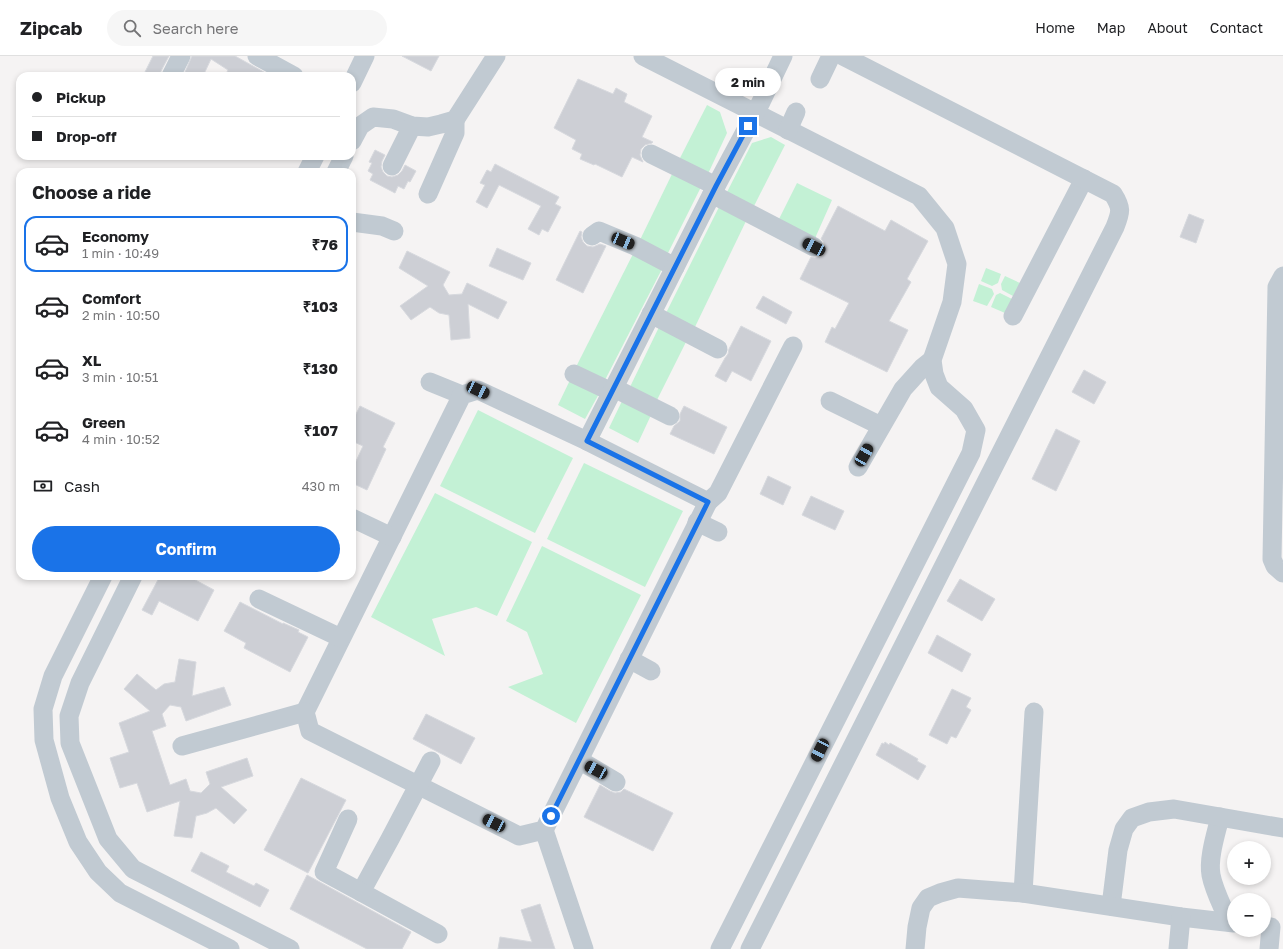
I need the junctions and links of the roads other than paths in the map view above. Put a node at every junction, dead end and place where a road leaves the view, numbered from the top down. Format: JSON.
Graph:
{"nodes":[{"id":1,"x":182,"y":56,"type":"edge"},
{"id":2,"x":257,"y":56,"type":"edge"},
{"id":3,"x":366,"y":56,"type":"edge"},
{"id":4,"x":496,"y":56,"type":"edge"},
{"id":5,"x":642,"y":56,"type":"edge"},
{"id":6,"x":783,"y":56,"type":"edge"},
{"id":7,"x":831,"y":56,"type":"edge"},
{"id":8,"x":843,"y":56,"type":"edge"},
{"id":9,"x":173,"y":72,"type":"edge"},
{"id":10,"x":287,"y":72,"type":"edge"},
{"id":11,"x":356,"y":75,"type":"edge"},
{"id":12,"x":820,"y":79,"type":"dead end"},
{"id":13,"x":796,"y":112,"type":"dead end"},
{"id":14,"x":755,"y":113,"type":"junction"},
{"id":15,"x":455,"y":120,"type":"junction"},
{"id":16,"x":412,"y":126,"type":"junction"},
{"id":17,"x":788,"y":130,"type":"junction"},
{"id":18,"x":356,"y":133,"type":"edge"},
{"id":19,"x":651,"y":154,"type":"dead end"},
{"id":20,"x":392,"y":166,"type":"dead end"},
{"id":21,"x":1084,"y":179,"type":"junction"},
{"id":22,"x":714,"y":190,"type":"junction"},
{"id":23,"x":428,"y":194,"type":"dead end"},
{"id":24,"x":356,"y":223,"type":"edge"},
{"id":25,"x":394,"y":231,"type":"dead end"},
{"id":26,"x":592,"y":236,"type":"dead end"},
{"id":27,"x":814,"y":247,"type":"dead end"},
{"id":28,"x":675,"y":267,"type":"junction"},
{"id":29,"x":1283,"y":276,"type":"edge"},
{"id":30,"x":651,"y":314,"type":"junction"},
{"id":31,"x":1013,"y":316,"type":"dead end"},
{"id":32,"x":793,"y":346,"type":"dead end"},
{"id":33,"x":718,"y":349,"type":"dead end"},
{"id":34,"x":932,"y":360,"type":"junction"},
{"id":35,"x":574,"y":374,"type":"dead end"},
{"id":36,"x":430,"y":382,"type":"dead end"},
{"id":37,"x":613,"y":390,"type":"junction"},
{"id":38,"x":462,"y":395,"type":"junction"},
{"id":39,"x":830,"y":401,"type":"dead end"},
{"id":40,"x":670,"y":416,"type":"dead end"},
{"id":41,"x":881,"y":426,"type":"junction"},
{"id":42,"x":587,"y":441,"type":"junction"},
{"id":43,"x":858,"y":467,"type":"dead end"},
{"id":44,"x":708,"y":502,"type":"junction"},
{"id":45,"x":356,"y":520,"type":"edge"},
{"id":46,"x":698,"y":522,"type":"junction"},
{"id":47,"x":718,"y":532,"type":"dead end"},
{"id":48,"x":392,"y":537,"type":"junction"},
{"id":49,"x":1283,"y":573,"type":"edge"},
{"id":50,"x":101,"y":580,"type":"edge"},
{"id":51,"x":131,"y":580,"type":"edge"},
{"id":52,"x":259,"y":598,"type":"dead end"},
{"id":53,"x":341,"y":638,"type":"junction"},
{"id":54,"x":629,"y":659,"type":"junction"},
{"id":55,"x":651,"y":671,"type":"dead end"},
{"id":56,"x":305,"y":712,"type":"junction"},
{"id":57,"x":1034,"y":712,"type":"dead end"},
{"id":58,"x":182,"y":746,"type":"dead end"},
{"id":59,"x":579,"y":760,"type":"junction"},
{"id":60,"x":431,"y":761,"type":"dead end"},
{"id":61,"x":616,"y":782,"type":"dead end"},
{"id":62,"x":418,"y":785,"type":"junction"},
{"id":63,"x":1220,"y":816,"type":"junction"},
{"id":64,"x":348,"y":819,"type":"dead end"},
{"id":65,"x":1283,"y":828,"type":"edge"},
{"id":66,"x":544,"y":830,"type":"junction"},
{"id":67,"x":360,"y":892,"type":"junction"},
{"id":68,"x":1023,"y":893,"type":"junction"},
{"id":69,"x":1111,"y":906,"type":"junction"},
{"id":70,"x":1227,"y":912,"type":"edge"},
{"id":71,"x":1181,"y":916,"type":"junction"},
{"id":72,"x":1227,"y":921,"type":"edge"},
{"id":73,"x":1273,"y":927,"type":"edge"},
{"id":74,"x":438,"y":934,"type":"dead end"},
{"id":75,"x":230,"y":949,"type":"edge"},
{"id":76,"x":290,"y":949,"type":"edge"},
{"id":77,"x":584,"y":949,"type":"edge"},
{"id":78,"x":720,"y":949,"type":"edge"},
{"id":79,"x":750,"y":949,"type":"edge"},
{"id":80,"x":915,"y":949,"type":"edge"},
{"id":81,"x":1178,"y":949,"type":"edge"},
{"id":82,"x":1269,"y":949,"type":"edge"}],
"edges":[{"from":1,"to":9,"type":"street"},
{"from":2,"to":10,"type":"street"},
{"from":3,"to":11,"type":"street"},
{"from":4,"to":15,"type":"street"},
{"from":5,"to":14,"type":"street"},
{"from":6,"to":14,"type":"street"},
{"from":7,"to":12,"type":"street"},
{"from":8,"to":21,"type":"street"},
{"from":13,"to":17,"type":"street"},
{"from":14,"to":17,"type":"street"},
{"from":14,"to":22,"type":"street"},
{"from":15,"to":16,"type":"street"},
{"from":15,"to":23,"type":"street"},
{"from":16,"to":18,"type":"street"},
{"from":16,"to":20,"type":"street"},
{"from":17,"to":34,"type":"street"},
{"from":19,"to":22,"type":"street"},
{"from":21,"to":31,"type":"street"},
{"from":21,"to":79,"type":"street"},
{"from":22,"to":27,"type":"street"},
{"from":22,"to":28,"type":"street"},
{"from":24,"to":25,"type":"street"},
{"from":26,"to":28,"type":"street"},
{"from":28,"to":30,"type":"street"},
{"from":29,"to":49,"type":"street"},
{"from":30,"to":33,"type":"street"},
{"from":30,"to":37,"type":"street"},
{"from":32,"to":44,"type":"street"},
{"from":34,"to":41,"type":"street"},
{"from":34,"to":78,"type":"street"},
{"from":35,"to":37,"type":"street"},
{"from":36,"to":38,"type":"street"},
{"from":37,"to":40,"type":"street"},
{"from":37,"to":42,"type":"street"},
{"from":38,"to":42,"type":"street"},
{"from":38,"to":48,"type":"street"},
{"from":39,"to":41,"type":"street"},
{"from":41,"to":43,"type":"street"},
{"from":42,"to":44,"type":"street"},
{"from":44,"to":46,"type":"street"},
{"from":45,"to":48,"type":"street"},
{"from":46,"to":47,"type":"street"},
{"from":46,"to":54,"type":"street"},
{"from":48,"to":53,"type":"street"},
{"from":50,"to":75,"type":"street"},
{"from":51,"to":76,"type":"street"},
{"from":52,"to":53,"type":"street"},
{"from":53,"to":56,"type":"street"},
{"from":54,"to":55,"type":"street"},
{"from":54,"to":59,"type":"street"},
{"from":56,"to":58,"type":"street"},
{"from":56,"to":62,"type":"street"},
{"from":57,"to":68,"type":"street"},
{"from":59,"to":61,"type":"street"},
{"from":59,"to":66,"type":"street"},
{"from":60,"to":62,"type":"street"},
{"from":62,"to":66,"type":"street"},
{"from":62,"to":67,"type":"street"},
{"from":63,"to":65,"type":"street"},
{"from":63,"to":69,"type":"street"},
{"from":63,"to":70,"type":"street"},
{"from":64,"to":67,"type":"street"},
{"from":66,"to":77,"type":"street"},
{"from":67,"to":74,"type":"street"},
{"from":68,"to":69,"type":"street"},
{"from":68,"to":80,"type":"street"},
{"from":69,"to":71,"type":"street"},
{"from":71,"to":72,"type":"street"},
{"from":71,"to":81,"type":"street"},
{"from":73,"to":82,"type":"street"}]}
